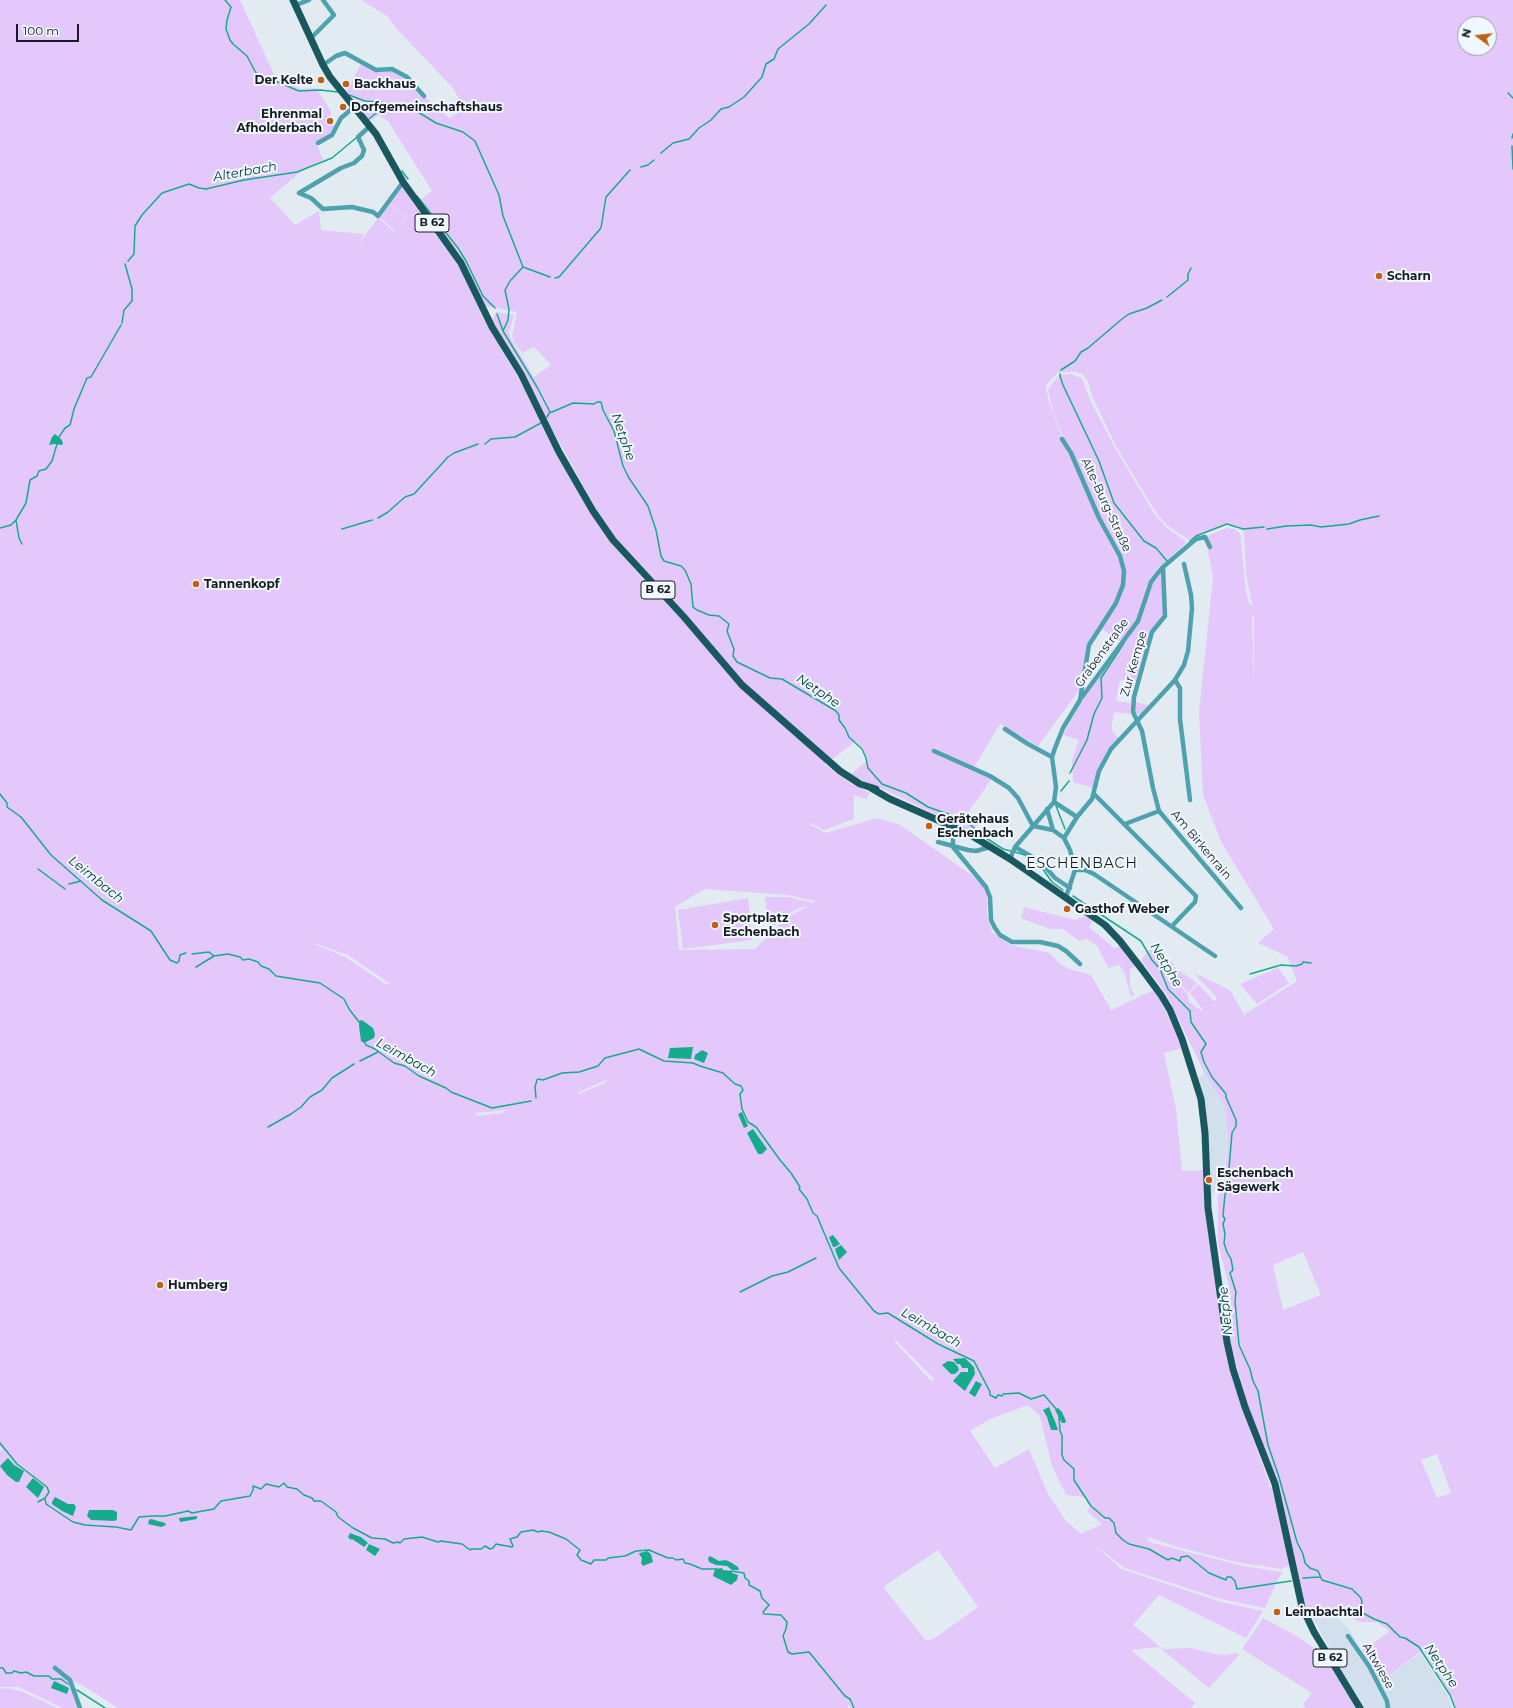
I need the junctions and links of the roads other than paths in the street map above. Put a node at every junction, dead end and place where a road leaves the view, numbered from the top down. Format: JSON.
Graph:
{"nodes":[{"id":1,"x":309,"y":0,"type":"edge"},
{"id":2,"x":323,"y":0,"type":"edge"},
{"id":3,"x":295,"y":3,"type":"edge"},
{"id":4,"x":311,"y":38,"type":"junction"},
{"id":5,"x":323,"y":65,"type":"junction"},
{"id":6,"x":424,"y":96,"type":"dead end"},
{"id":7,"x":354,"y":107,"type":"junction"},
{"id":8,"x":369,"y":126,"type":"junction"},
{"id":9,"x":318,"y":143,"type":"dead end"},
{"id":10,"x":403,"y":182,"type":"junction"},
{"id":11,"x":1062,"y":439,"type":"dead end"},
{"id":12,"x":1210,"y":547,"type":"dead end"},
{"id":13,"x":1184,"y":564,"type":"dead end"},
{"id":14,"x":1163,"y":567,"type":"junction"},
{"id":15,"x":1175,"y":680,"type":"junction"},
{"id":16,"x":1080,"y":700,"type":"junction"},
{"id":17,"x":1137,"y":721,"type":"junction"},
{"id":18,"x":1005,"y":729,"type":"dead end"},
{"id":19,"x":934,"y":752,"type":"dead end"},
{"id":20,"x":1052,"y":757,"type":"junction"},
{"id":21,"x":1094,"y":794,"type":"junction"},
{"id":22,"x":1190,"y":800,"type":"dead end"},
{"id":23,"x":1054,"y":802,"type":"junction"},
{"id":24,"x":1047,"y":809,"type":"junction"},
{"id":25,"x":1159,"y":812,"type":"junction"},
{"id":26,"x":1077,"y":817,"type":"junction"},
{"id":27,"x":1125,"y":824,"type":"junction"},
{"id":28,"x":1033,"y":826,"type":"junction"},
{"id":29,"x":957,"y":828,"type":"junction"},
{"id":30,"x":1053,"y":830,"type":"junction"},
{"id":31,"x":1064,"y":838,"type":"junction"},
{"id":32,"x":938,"y":842,"type":"dead end"},
{"id":33,"x":953,"y":847,"type":"junction"},
{"id":34,"x":991,"y":847,"type":"junction"},
{"id":35,"x":1014,"y":848,"type":"junction"},
{"id":36,"x":1010,"y":857,"type":"junction"},
{"id":37,"x":1075,"y":870,"type":"junction"},
{"id":38,"x":1070,"y":888,"type":"junction"},
{"id":39,"x":1066,"y":898,"type":"junction"},
{"id":40,"x":1241,"y":908,"type":"dead end"},
{"id":41,"x":1172,"y":926,"type":"junction"},
{"id":42,"x":1215,"y":956,"type":"dead end"},
{"id":43,"x":1080,"y":964,"type":"dead end"},
{"id":44,"x":1348,"y":1636,"type":"dead end"},
{"id":45,"x":55,"y":1668,"type":"dead end"},
{"id":46,"x":80,"y":1708,"type":"edge"},
{"id":47,"x":1360,"y":1708,"type":"edge"},
{"id":48,"x":1388,"y":1708,"type":"edge"}],
"edges":[{"from":1,"to":3,"type":"street"},
{"from":2,"to":4,"type":"street"},
{"from":3,"to":4,"type":"main road","number":"B 62"},
{"from":4,"to":5,"type":"main road","number":"B 62"},
{"from":5,"to":6,"type":"street"},
{"from":5,"to":7,"type":"main road","number":"B 62"},
{"from":7,"to":8,"type":"main road","number":"B 62"},
{"from":7,"to":9,"type":"street"},
{"from":8,"to":10,"type":"main road","number":"B 62"},
{"from":8,"to":10,"type":"street"},
{"from":10,"to":29,"type":"main road","number":"B 62"},
{"from":11,"to":16,"type":"street","name":"Alte-Burg-Straße"},
{"from":12,"to":14,"type":"street","name":"Grabenstraße"},
{"from":13,"to":15,"type":"street"},
{"from":14,"to":16,"type":"street","name":"Grabenstraße"},
{"from":14,"to":17,"type":"street","name":"Zur Kempe"},
{"from":15,"to":17,"type":"street"},
{"from":15,"to":22,"type":"street"},
{"from":16,"to":20,"type":"street","name":"Alte-Burg-Straße"},
{"from":17,"to":21,"type":"street"},
{"from":17,"to":25,"type":"street","name":"Am Birkenrain"},
{"from":18,"to":20,"type":"street"},
{"from":19,"to":28,"type":"street"},
{"from":20,"to":23,"type":"street"},
{"from":21,"to":26,"type":"street"},
{"from":21,"to":27,"type":"street"},
{"from":23,"to":24,"type":"street"},
{"from":23,"to":26,"type":"street"},
{"from":24,"to":28,"type":"street"},
{"from":24,"to":30,"type":"street"},
{"from":25,"to":27,"type":"street"},
{"from":25,"to":40,"type":"street","name":"Am Birkenrain"},
{"from":26,"to":31,"type":"street"},
{"from":27,"to":41,"type":"street"},
{"from":28,"to":30,"type":"street"},
{"from":28,"to":35,"type":"street"},
{"from":29,"to":33,"type":"street"},
{"from":29,"to":34,"type":"main road","number":"B 62"},
{"from":30,"to":31,"type":"street"},
{"from":31,"to":37,"type":"street"},
{"from":32,"to":33,"type":"street"},
{"from":33,"to":34,"type":"street"},
{"from":33,"to":43,"type":"street"},
{"from":34,"to":36,"type":"main road","number":"B 62"},
{"from":35,"to":36,"type":"street"},
{"from":35,"to":38,"type":"street"},
{"from":36,"to":39,"type":"main road","number":"B 62"},
{"from":37,"to":38,"type":"street"},
{"from":37,"to":41,"type":"street"},
{"from":38,"to":39,"type":"street"},
{"from":39,"to":47,"type":"main road","number":"B 62"},
{"from":41,"to":42,"type":"street"},
{"from":44,"to":48,"type":"street","name":"Altwiese"},
{"from":45,"to":46,"type":"street"}]}
